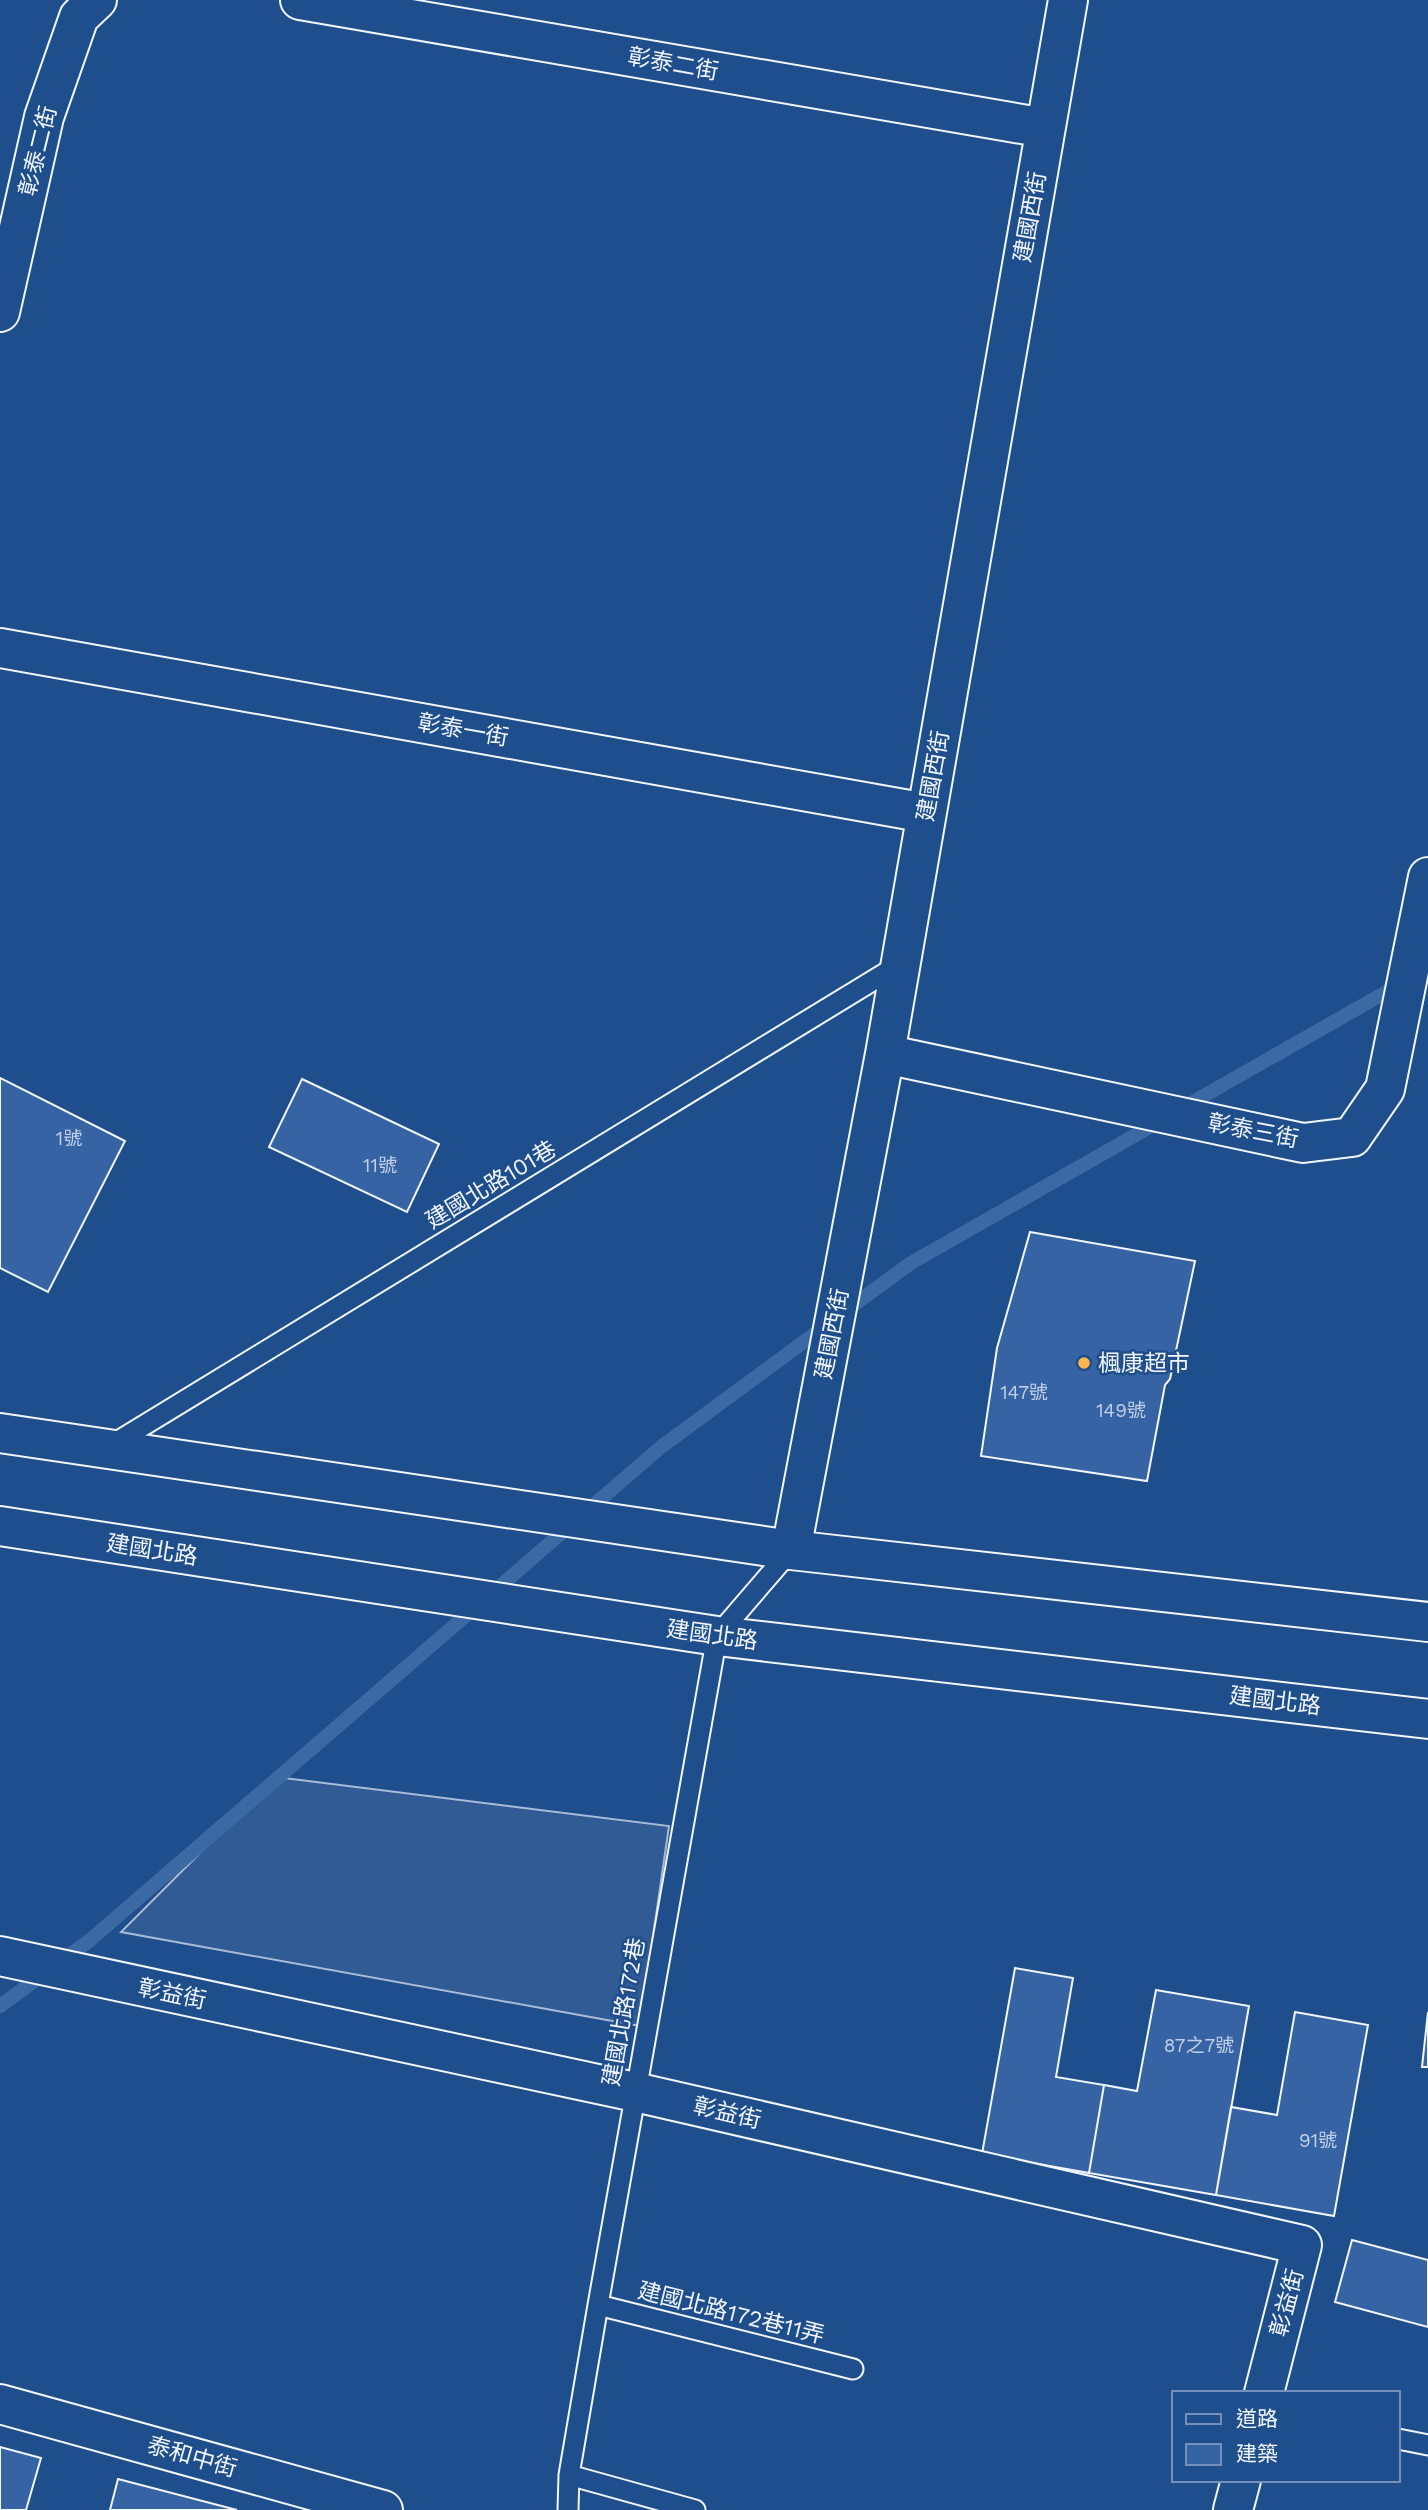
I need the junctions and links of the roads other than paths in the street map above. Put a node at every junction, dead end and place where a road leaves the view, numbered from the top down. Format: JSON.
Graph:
{"nodes":[{"id":1,"x":97,"y":0,"type":"edge"},
{"id":2,"x":300,"y":0,"type":"edge"},
{"id":3,"x":1068,"y":0,"type":"edge"},
{"id":4,"x":1045,"y":128,"type":"junction"},
{"id":5,"x":0,"y":312,"type":"edge"},
{"id":6,"x":0,"y":648,"type":"edge"},
{"id":7,"x":926,"y":813,"type":"junction"},
{"id":8,"x":1428,"y":877,"type":"edge"},
{"id":9,"x":901,"y":964,"type":"junction"},
{"id":10,"x":885,"y":1054,"type":"junction"},
{"id":11,"x":0,"y":1433,"type":"edge"},
{"id":12,"x":106,"y":1448,"type":"junction"},
{"id":13,"x":0,"y":1526,"type":"edge"},
{"id":14,"x":791,"y":1550,"type":"junction"},
{"id":15,"x":1428,"y":1622,"type":"edge"},
{"id":16,"x":718,"y":1636,"type":"junction"},
{"id":17,"x":1428,"y":1719,"type":"edge"},
{"id":18,"x":0,"y":1956,"type":"edge"},
{"id":19,"x":635,"y":2092,"type":"junction"},
{"id":20,"x":598,"y":2305,"type":"junction"},
{"id":21,"x":853,"y":2369,"type":"dead end"},
{"id":22,"x":1265,"y":2391,"type":"edge"},
{"id":23,"x":0,"y":2404,"type":"edge"},
{"id":24,"x":1400,"y":2439,"type":"edge"},
{"id":25,"x":1428,"y":2445,"type":"edge"},
{"id":26,"x":569,"y":2475,"type":"junction"},
{"id":27,"x":1240,"y":2482,"type":"edge"},
{"id":28,"x":383,"y":2510,"type":"edge"},
{"id":29,"x":568,"y":2510,"type":"edge"},
{"id":30,"x":695,"y":2510,"type":"edge"},
{"id":31,"x":1233,"y":2510,"type":"edge"}],
"edges":[{"from":1,"to":5,"type":"street","name":"彰泰二街"},
{"from":2,"to":4,"type":"street","name":"彰泰二街"},
{"from":3,"to":4,"type":"street","name":"建國西街"},
{"from":4,"to":7,"type":"street","name":"建國西街"},
{"from":6,"to":7,"type":"street","name":"彰泰一街"},
{"from":7,"to":9,"type":"street","name":"建國西街"},
{"from":8,"to":10,"type":"street","name":"彰泰三街"},
{"from":9,"to":10,"type":"street","name":"建國西街"},
{"from":9,"to":12,"type":"lane","name":"建國北路101巷"},
{"from":10,"to":14,"type":"street","name":"建國西街"},
{"from":11,"to":12,"type":"street"},
{"from":12,"to":14,"type":"street"},
{"from":13,"to":16,"type":"street","name":"建國北路"},
{"from":14,"to":15,"type":"street"},
{"from":14,"to":16,"type":"lane"},
{"from":16,"to":17,"type":"street","name":"建國北路"},
{"from":16,"to":19,"type":"lane","name":"建國北路172巷"},
{"from":18,"to":19,"type":"street","name":"彰益街"},
{"from":19,"to":20,"type":"lane","name":"建國北路172巷"},
{"from":19,"to":22,"type":"street","name":"彰益街"},
{"from":20,"to":21,"type":"lane","name":"建國北路172巷11弄"},
{"from":20,"to":26,"type":"lane","name":"建國北路172巷"},
{"from":23,"to":28,"type":"street","name":"泰和中街"},
{"from":24,"to":25,"type":"lane"},
{"from":26,"to":29,"type":"lane","name":"建國北路172巷"},
{"from":26,"to":30,"type":"lane"},
{"from":27,"to":31,"type":"street"}]}
